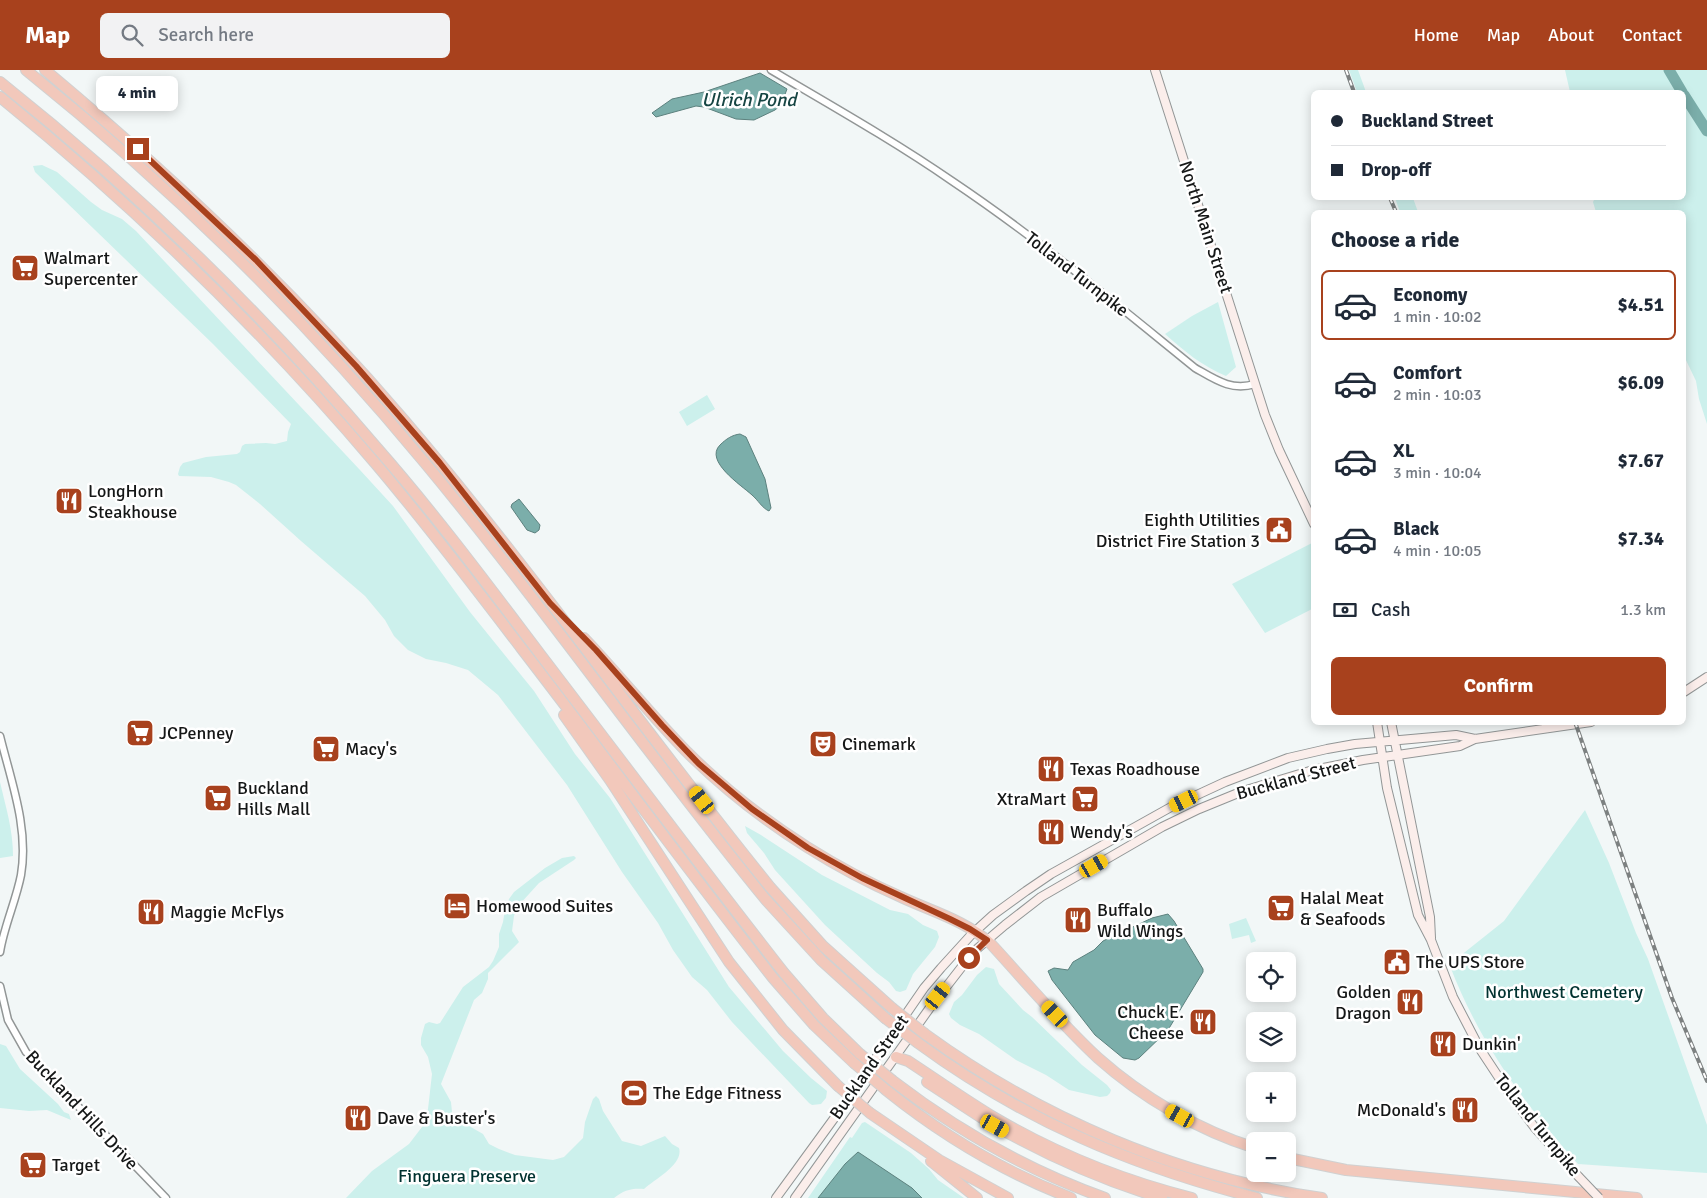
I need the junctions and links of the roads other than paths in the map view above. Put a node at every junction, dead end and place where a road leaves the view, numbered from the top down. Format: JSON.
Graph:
{"nodes":[{"id":1,"x":26,"y":70,"type":"edge"},
{"id":2,"x":45,"y":70,"type":"edge"},
{"id":3,"x":771,"y":70,"type":"edge"},
{"id":4,"x":1155,"y":70,"type":"edge"},
{"id":5,"x":0,"y":82,"type":"edge"},
{"id":6,"x":0,"y":97,"type":"edge"},
{"id":7,"x":1255,"y":384,"type":"junction"},
{"id":8,"x":1311,"y":518,"type":"edge"},
{"id":9,"x":550,"y":603,"type":"junction"},
{"id":10,"x":1707,"y":678,"type":"edge"},
{"id":11,"x":548,"y":683,"type":"junction"},
{"id":12,"x":1686,"y":691,"type":"edge"},
{"id":13,"x":1377,"y":725,"type":"edge"},
{"id":14,"x":1392,"y":725,"type":"edge"},
{"id":15,"x":1571,"y":725,"type":"edge"},
{"id":16,"x":0,"y":736,"type":"edge"},
{"id":17,"x":1475,"y":739,"type":"junction"},
{"id":18,"x":1395,"y":740,"type":"junction"},
{"id":19,"x":1379,"y":742,"type":"junction"},
{"id":20,"x":1398,"y":755,"type":"junction"},
{"id":21,"x":1382,"y":757,"type":"junction"},
{"id":22,"x":975,"y":932,"type":"junction"},
{"id":23,"x":987,"y":940,"type":"junction"},
{"id":24,"x":1431,"y":940,"type":"junction"},
{"id":25,"x":0,"y":952,"type":"edge"},
{"id":26,"x":0,"y":986,"type":"edge"},
{"id":27,"x":883,"y":1048,"type":"junction"},
{"id":28,"x":896,"y":1057,"type":"junction"},
{"id":29,"x":900,"y":1134,"type":"junction"},
{"id":30,"x":1246,"y":1145,"type":"edge"},
{"id":31,"x":1296,"y":1160,"type":"edge"},
{"id":32,"x":166,"y":1198,"type":"edge"},
{"id":33,"x":776,"y":1198,"type":"edge"},
{"id":34,"x":794,"y":1198,"type":"edge"},
{"id":35,"x":977,"y":1198,"type":"edge"},
{"id":36,"x":1008,"y":1198,"type":"edge"},
{"id":37,"x":1071,"y":1198,"type":"edge"},
{"id":38,"x":1105,"y":1198,"type":"edge"},
{"id":39,"x":1162,"y":1198,"type":"edge"},
{"id":40,"x":1192,"y":1198,"type":"edge"},
{"id":41,"x":1257,"y":1198,"type":"edge"},
{"id":42,"x":1322,"y":1198,"type":"edge"},
{"id":43,"x":1599,"y":1198,"type":"edge"},
{"id":44,"x":1637,"y":1198,"type":"edge"}],
"edges":[{"from":1,"to":41,"type":"highway","bridge":true},
{"from":2,"to":9,"type":"highway"},
{"from":3,"to":7,"type":"street","name":"Tolland Turnpike"},
{"from":4,"to":7,"type":"main road","name":"North Main Street"},
{"from":5,"to":38,"type":"highway","bridge":true},
{"from":6,"to":11,"type":"highway"},
{"from":7,"to":8,"type":"main road"},
{"from":9,"to":22,"type":"highway"},
{"from":9,"to":42,"type":"highway","bridge":true},
{"from":10,"to":12,"type":"main road"},
{"from":11,"to":29,"type":"highway","bridge":true},
{"from":11,"to":37,"type":"highway","bridge":true},
{"from":13,"to":19,"type":"main road","name":"Tolland Turnpike"},
{"from":14,"to":18,"type":"main road","name":"Tolland Turnpike"},
{"from":15,"to":17,"type":"main road"},
{"from":16,"to":25,"type":"street"},
{"from":17,"to":18,"type":"main road","name":"Buckland Street"},
{"from":17,"to":20,"type":"main road","name":"Buckland Street"},
{"from":18,"to":19,"type":"main road","name":"Buckland Street"},
{"from":18,"to":20,"type":"main road","name":"Tolland Turnpike"},
{"from":19,"to":21,"type":"main road","name":"Tolland Turnpike"},
{"from":19,"to":22,"type":"main road","name":"Buckland Street"},
{"from":20,"to":21,"type":"main road","name":"Buckland Street"},
{"from":20,"to":24,"type":"main road","name":"Tolland Turnpike"},
{"from":21,"to":23,"type":"main road","name":"Buckland Street"},
{"from":21,"to":24,"type":"main road","name":"Tolland Turnpike"},
{"from":22,"to":23,"type":"highway"},
{"from":22,"to":27,"type":"main road","name":"Buckland Street"},
{"from":23,"to":28,"type":"main road","name":"Buckland Street"},
{"from":23,"to":30,"type":"highway"},
{"from":24,"to":43,"type":"main road","name":"Tolland Turnpike","bridge":true},
{"from":26,"to":32,"type":"street","name":"Buckland Hills Drive"},
{"from":27,"to":28,"type":"main road"},
{"from":27,"to":33,"type":"main road","name":"Buckland Street"},
{"from":28,"to":34,"type":"main road","name":"Buckland Street"},
{"from":28,"to":39,"type":"highway"},
{"from":28,"to":40,"type":"highway"},
{"from":29,"to":35,"type":"highway"},
{"from":29,"to":36,"type":"highway"},
{"from":31,"to":44,"type":"highway"}]}
